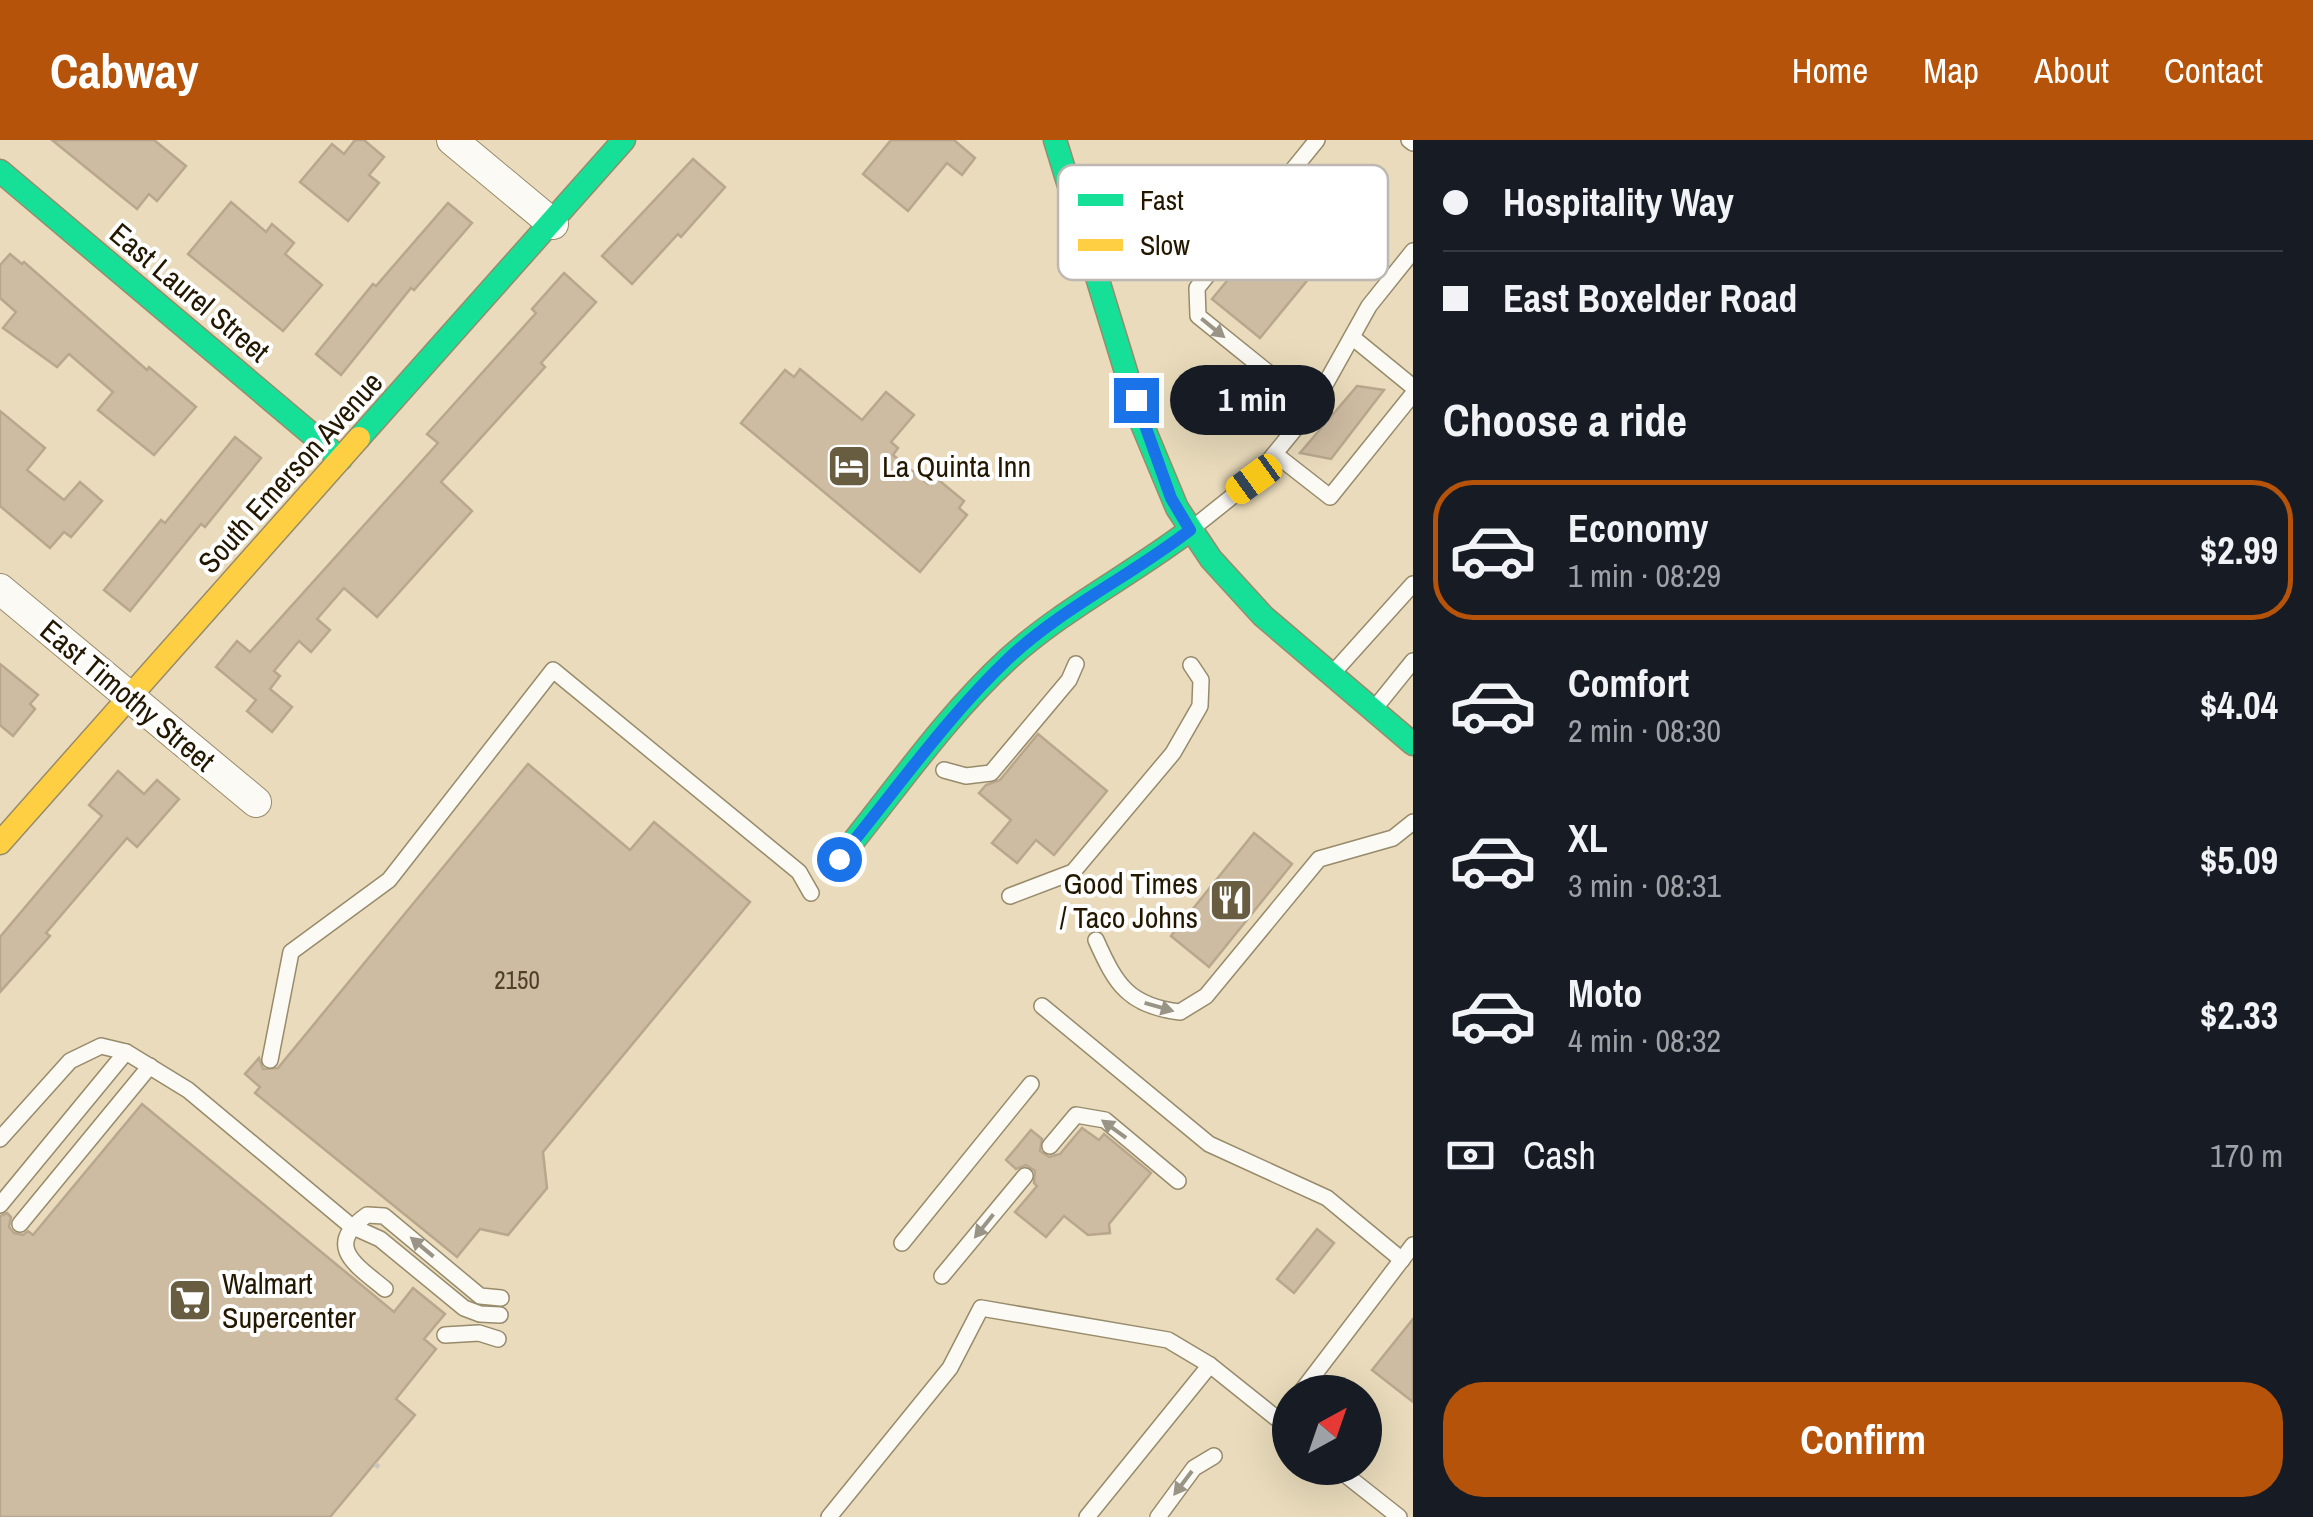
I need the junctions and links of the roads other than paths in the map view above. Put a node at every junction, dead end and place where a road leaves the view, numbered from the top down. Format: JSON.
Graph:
{"nodes":[{"id":1,"x":452,"y":140,"type":"edge"},
{"id":2,"x":624,"y":140,"type":"edge"},
{"id":3,"x":1055,"y":140,"type":"edge"},
{"id":4,"x":1317,"y":140,"type":"edge"},
{"id":5,"x":1063,"y":165,"type":"edge"},
{"id":6,"x":1297,"y":165,"type":"edge"},
{"id":7,"x":0,"y":171,"type":"edge"},
{"id":8,"x":553,"y":224,"type":"junction"},
{"id":9,"x":1413,"y":251,"type":"edge"},
{"id":10,"x":1098,"y":280,"type":"edge"},
{"id":11,"x":1203,"y":280,"type":"edge"},
{"id":12,"x":1352,"y":337,"type":"junction"},
{"id":13,"x":1413,"y":391,"type":"edge"},
{"id":14,"x":1312,"y":408,"type":"junction"},
{"id":15,"x":1276,"y":454,"type":"junction"},
{"id":16,"x":341,"y":459,"type":"junction"},
{"id":17,"x":1190,"y":530,"type":"junction"},
{"id":18,"x":1413,"y":584,"type":"edge"},
{"id":19,"x":0,"y":589,"type":"edge"},
{"id":20,"x":1413,"y":661,"type":"edge"},
{"id":21,"x":1076,"y":664,"type":"dead end"},
{"id":22,"x":1191,"y":665,"type":"dead end"},
{"id":23,"x":1330,"y":676,"type":"junction"},
{"id":24,"x":130,"y":697,"type":"junction"},
{"id":25,"x":1373,"y":711,"type":"junction"},
{"id":26,"x":1408,"y":731,"type":"edge"},
{"id":27,"x":944,"y":770,"type":"dead end"},
{"id":28,"x":256,"y":802,"type":"dead end"},
{"id":29,"x":1413,"y":822,"type":"edge"},
{"id":30,"x":0,"y":842,"type":"edge"},
{"id":31,"x":839,"y":859,"type":"dead end"},
{"id":32,"x":810,"y":893,"type":"dead end"},
{"id":33,"x":1010,"y":896,"type":"dead end"},
{"id":34,"x":1096,"y":940,"type":"dead end"},
{"id":35,"x":1042,"y":1006,"type":"dead end"},
{"id":36,"x":126,"y":1052,"type":"junction"},
{"id":37,"x":270,"y":1060,"type":"dead end"},
{"id":38,"x":150,"y":1066,"type":"junction"},
{"id":39,"x":1031,"y":1084,"type":"dead end"},
{"id":40,"x":0,"y":1140,"type":"edge"},
{"id":41,"x":1050,"y":1146,"type":"dead end"},
{"id":42,"x":1025,"y":1176,"type":"dead end"},
{"id":43,"x":1178,"y":1181,"type":"dead end"},
{"id":44,"x":0,"y":1205,"type":"edge"},
{"id":45,"x":20,"y":1224,"type":"dead end"},
{"id":46,"x":351,"y":1226,"type":"junction"},
{"id":47,"x":902,"y":1244,"type":"dead end"},
{"id":48,"x":1413,"y":1245,"type":"edge"},
{"id":49,"x":1402,"y":1260,"type":"junction"},
{"id":50,"x":942,"y":1276,"type":"dead end"},
{"id":51,"x":385,"y":1289,"type":"dead end"},
{"id":52,"x":501,"y":1306,"type":"dead end"},
{"id":53,"x":445,"y":1335,"type":"dead end"},
{"id":54,"x":498,"y":1339,"type":"dead end"},
{"id":55,"x":1210,"y":1365,"type":"junction"},
{"id":56,"x":1314,"y":1375,"type":"edge"},
{"id":57,"x":1272,"y":1415,"type":"edge"},
{"id":58,"x":1214,"y":1456,"type":"dead end"},
{"id":59,"x":1359,"y":1485,"type":"edge"},
{"id":60,"x":829,"y":1517,"type":"edge"},
{"id":61,"x":1088,"y":1517,"type":"edge"},
{"id":62,"x":1158,"y":1517,"type":"edge"},
{"id":63,"x":1399,"y":1517,"type":"edge"}],
"edges":[{"from":1,"to":8,"type":"street"},
{"from":2,"to":8,"type":"street","name":"South Emerson Avenue"},
{"from":3,"to":5,"type":"street"},
{"from":4,"to":6,"type":"lane","one_way":true},
{"from":7,"to":16,"type":"street","name":"East Laurel Street"},
{"from":8,"to":16,"type":"street","name":"South Emerson Avenue"},
{"from":9,"to":12,"type":"lane"},
{"from":10,"to":17,"type":"street"},
{"from":11,"to":14,"type":"lane","one_way":true},
{"from":12,"to":13,"type":"lane"},
{"from":12,"to":14,"type":"lane"},
{"from":13,"to":15,"type":"lane"},
{"from":14,"to":15,"type":"lane"},
{"from":15,"to":17,"type":"lane"},
{"from":16,"to":24,"type":"street","name":"South Emerson Avenue"},
{"from":17,"to":23,"type":"street"},
{"from":17,"to":31,"type":"street"},
{"from":18,"to":23,"type":"lane"},
{"from":19,"to":24,"type":"street","name":"East Timothy Street"},
{"from":20,"to":25,"type":"lane"},
{"from":21,"to":27,"type":"lane"},
{"from":22,"to":33,"type":"lane"},
{"from":23,"to":25,"type":"street"},
{"from":24,"to":28,"type":"street","name":"East Timothy Street"},
{"from":24,"to":30,"type":"street","name":"South Emerson Avenue"},
{"from":25,"to":26,"type":"street"},
{"from":34,"to":29,"type":"lane","one_way":true},
{"from":32,"to":37,"type":"lane"},
{"from":35,"to":49,"type":"lane"},
{"from":36,"to":38,"type":"lane"},
{"from":36,"to":40,"type":"lane"},
{"from":36,"to":44,"type":"lane"},
{"from":38,"to":45,"type":"lane"},
{"from":38,"to":46,"type":"lane"},
{"from":39,"to":47,"type":"lane"},
{"from":43,"to":41,"type":"lane","one_way":true},
{"from":42,"to":50,"type":"lane","one_way":true},
{"from":46,"to":51,"type":"lane"},
{"from":46,"to":52,"type":"lane"},
{"from":48,"to":49,"type":"lane"},
{"from":49,"to":56,"type":"lane"},
{"from":53,"to":54,"type":"lane"},
{"from":55,"to":57,"type":"lane"},
{"from":55,"to":60,"type":"lane"},
{"from":55,"to":61,"type":"lane"},
{"from":58,"to":62,"type":"lane","one_way":true},
{"from":59,"to":63,"type":"lane"}]}
